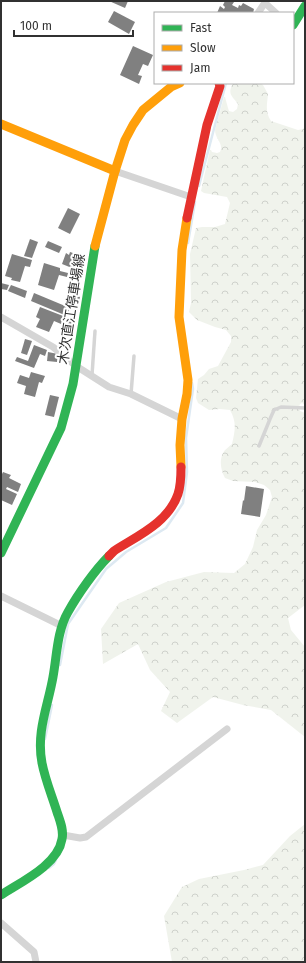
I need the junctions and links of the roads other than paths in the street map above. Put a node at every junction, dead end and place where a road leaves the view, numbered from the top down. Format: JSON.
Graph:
{"nodes":[{"id":1,"x":266,"y":2,"type":"edge"},
{"id":2,"x":305,"y":6,"type":"edge"},
{"id":3,"x":259,"y":12,"type":"edge"},
{"id":4,"x":275,"y":12,"type":"edge"},
{"id":5,"x":294,"y":23,"type":"edge"},
{"id":6,"x":178,"y":84,"type":"edge"},
{"id":7,"x":219,"y":84,"type":"edge"},
{"id":8,"x":1,"y":124,"type":"edge"},
{"id":9,"x":115,"y":171,"type":"junction"},
{"id":10,"x":192,"y":196,"type":"junction"},
{"id":11,"x":1,"y":317,"type":"edge"},
{"id":12,"x":95,"y":331,"type":"dead end"},
{"id":13,"x":134,"y":356,"type":"dead end"},
{"id":14,"x":76,"y":366,"type":"junction"},
{"id":15,"x":92,"y":375,"type":"junction"},
{"id":16,"x":131,"y":394,"type":"junction"},
{"id":17,"x":305,"y":408,"type":"edge"},
{"id":18,"x":182,"y":419,"type":"junction"},
{"id":19,"x":259,"y":446,"type":"dead end"},
{"id":20,"x":1,"y":553,"type":"edge"},
{"id":21,"x":1,"y":596,"type":"edge"},
{"id":22,"x":62,"y":626,"type":"junction"},
{"id":23,"x":227,"y":729,"type":"dead end"},
{"id":24,"x":63,"y":835,"type":"junction"},
{"id":25,"x":1,"y":895,"type":"edge"},
{"id":26,"x":1,"y":923,"type":"edge"},
{"id":27,"x":36,"y":962,"type":"edge"}],
"edges":[{"from":1,"to":3,"type":"street"},
{"from":1,"to":4,"type":"street"},
{"from":2,"to":5,"type":"street"},
{"from":6,"to":9,"type":"street","name":"木次直江停車場線"},
{"from":7,"to":10,"type":"street"},
{"from":8,"to":9,"type":"street"},
{"from":9,"to":10,"type":"street"},
{"from":9,"to":14,"type":"street","name":"木次直江停車場線"},
{"from":10,"to":18,"type":"street"},
{"from":11,"to":14,"type":"street"},
{"from":12,"to":15,"type":"lane"},
{"from":13,"to":16,"type":"lane"},
{"from":14,"to":15,"type":"street"},
{"from":14,"to":20,"type":"street","name":"木次直江停車場線"},
{"from":15,"to":16,"type":"street"},
{"from":16,"to":18,"type":"street"},
{"from":17,"to":19,"type":"lane"},
{"from":18,"to":22,"type":"street"},
{"from":21,"to":22,"type":"street"},
{"from":22,"to":24,"type":"street"},
{"from":23,"to":24,"type":"street"},
{"from":24,"to":25,"type":"street"},
{"from":26,"to":27,"type":"street"}]}
